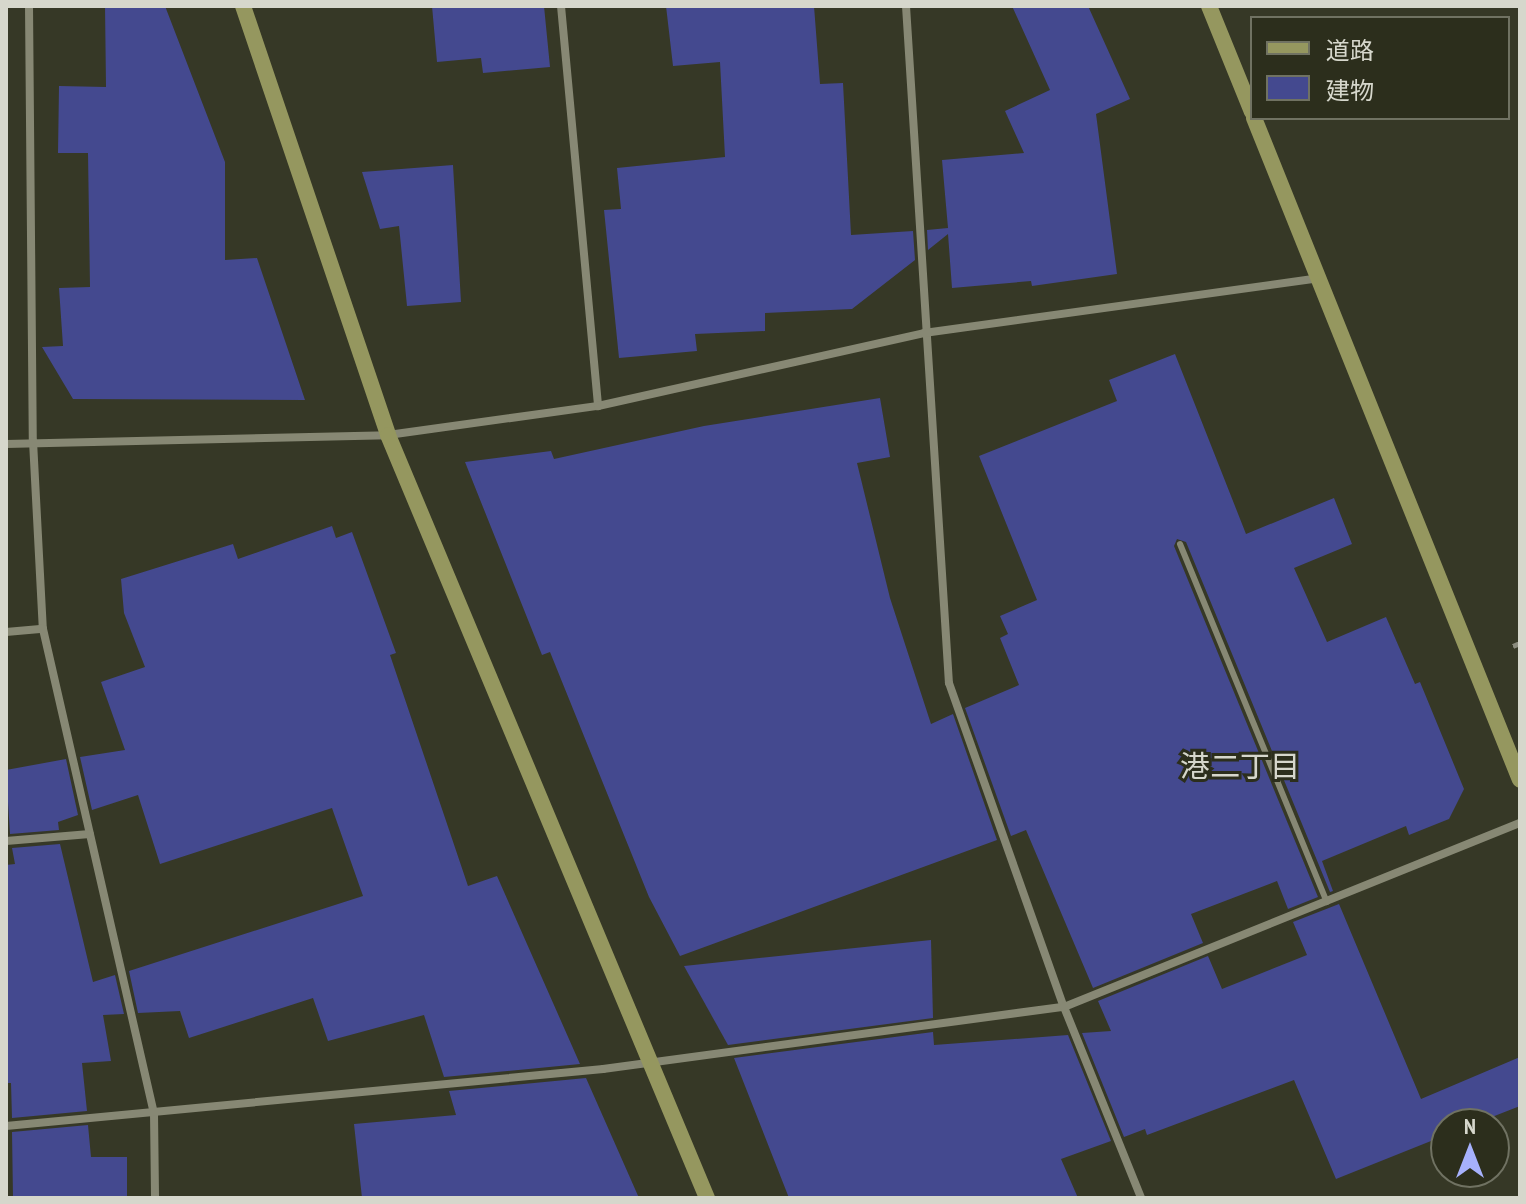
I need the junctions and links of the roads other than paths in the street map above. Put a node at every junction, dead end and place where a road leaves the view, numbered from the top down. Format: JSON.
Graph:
{"nodes":[{"id":1,"x":29,"y":6,"type":"edge"},
{"id":2,"x":243,"y":6,"type":"edge"},
{"id":3,"x":561,"y":6,"type":"edge"},
{"id":4,"x":906,"y":6,"type":"edge"},
{"id":5,"x":1209,"y":6,"type":"edge"},
{"id":6,"x":1250,"y":107,"type":"edge"},
{"id":7,"x":1255,"y":120,"type":"edge"},
{"id":8,"x":1318,"y":278,"type":"junction"},
{"id":9,"x":924,"y":333,"type":"junction"},
{"id":10,"x":598,"y":406,"type":"junction"},
{"id":11,"x":388,"y":435,"type":"junction"},
{"id":12,"x":33,"y":441,"type":"junction"},
{"id":13,"x":6,"y":444,"type":"edge"},
{"id":14,"x":1180,"y":544,"type":"dead end"},
{"id":15,"x":43,"y":629,"type":"junction"},
{"id":16,"x":6,"y":632,"type":"edge"},
{"id":17,"x":1520,"y":780,"type":"edge"},
{"id":18,"x":1520,"y":823,"type":"edge"},
{"id":19,"x":90,"y":834,"type":"junction"},
{"id":20,"x":6,"y":841,"type":"edge"},
{"id":21,"x":1327,"y":902,"type":"junction"},
{"id":22,"x":1064,"y":1007,"type":"junction"},
{"id":23,"x":650,"y":1064,"type":"junction"},
{"id":24,"x":154,"y":1113,"type":"junction"},
{"id":25,"x":6,"y":1126,"type":"edge"},
{"id":26,"x":155,"y":1198,"type":"edge"},
{"id":27,"x":707,"y":1198,"type":"edge"},
{"id":28,"x":1141,"y":1198,"type":"edge"}],
"edges":[{"from":1,"to":12,"type":"street"},
{"from":2,"to":11,"type":"street"},
{"from":3,"to":10,"type":"street"},
{"from":4,"to":9,"type":"street"},
{"from":5,"to":6,"type":"street"},
{"from":7,"to":8,"type":"street"},
{"from":8,"to":9,"type":"street"},
{"from":8,"to":17,"type":"street"},
{"from":9,"to":10,"type":"street"},
{"from":9,"to":22,"type":"street"},
{"from":10,"to":11,"type":"street"},
{"from":11,"to":12,"type":"street"},
{"from":11,"to":23,"type":"street"},
{"from":12,"to":13,"type":"street"},
{"from":12,"to":15,"type":"street"},
{"from":14,"to":21,"type":"lane"},
{"from":15,"to":16,"type":"street"},
{"from":15,"to":19,"type":"street"},
{"from":18,"to":21,"type":"street"},
{"from":19,"to":20,"type":"street"},
{"from":19,"to":24,"type":"street"},
{"from":21,"to":22,"type":"street"},
{"from":22,"to":23,"type":"street"},
{"from":22,"to":28,"type":"street"},
{"from":23,"to":24,"type":"street"},
{"from":23,"to":27,"type":"street"},
{"from":24,"to":25,"type":"street"},
{"from":24,"to":26,"type":"street"}]}
